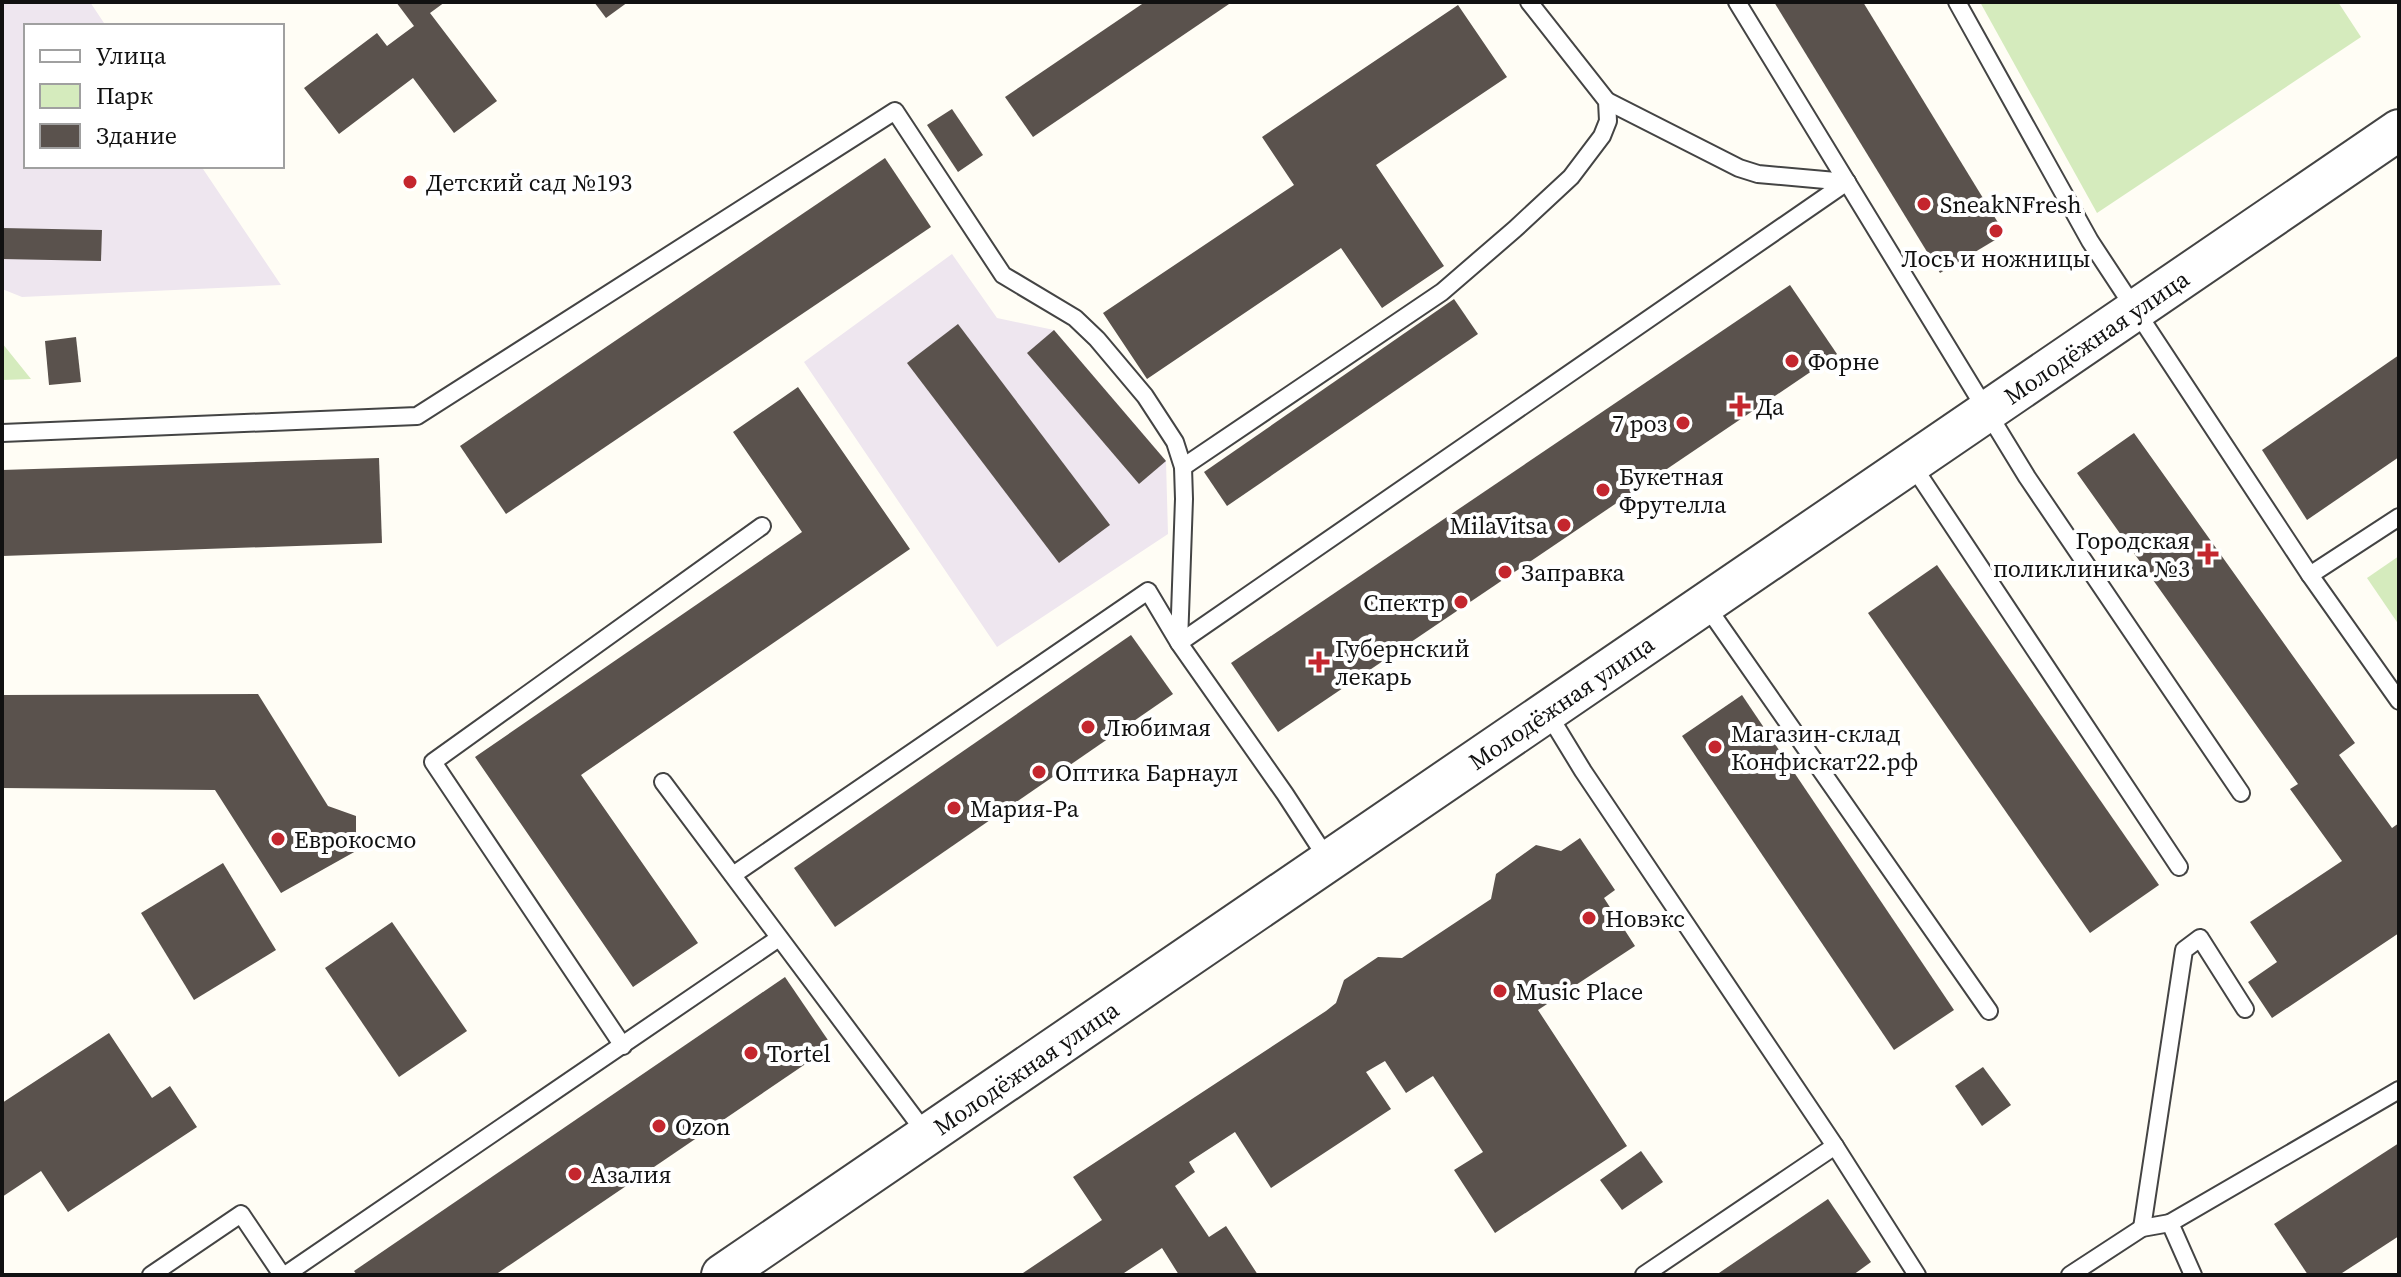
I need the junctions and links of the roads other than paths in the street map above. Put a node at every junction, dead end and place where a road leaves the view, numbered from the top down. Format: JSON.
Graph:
{"nodes":[{"id":1,"x":1529,"y":2,"type":"edge"},
{"id":2,"x":1737,"y":2,"type":"edge"},
{"id":3,"x":1957,"y":2,"type":"edge"},
{"id":4,"x":1607,"y":101,"type":"junction"},
{"id":5,"x":2399,"y":130,"type":"edge"},
{"id":6,"x":1847,"y":182,"type":"junction"},
{"id":7,"x":2135,"y":311,"type":"junction"},
{"id":8,"x":1988,"y":411,"type":"junction"},
{"id":9,"x":2,"y":433,"type":"edge"},
{"id":10,"x":1911,"y":463,"type":"junction"},
{"id":11,"x":1183,"y":467,"type":"junction"},
{"id":12,"x":2399,"y":517,"type":"edge"},
{"id":13,"x":762,"y":526,"type":"dead end"},
{"id":14,"x":2310,"y":575,"type":"junction"},
{"id":15,"x":1705,"y":604,"type":"junction"},
{"id":16,"x":1179,"y":643,"type":"junction"},
{"id":17,"x":2399,"y":701,"type":"edge"},
{"id":18,"x":1547,"y":712,"type":"junction"},
{"id":19,"x":663,"y":782,"type":"dead end"},
{"id":20,"x":2241,"y":793,"type":"dead end"},
{"id":21,"x":1328,"y":861,"type":"junction"},
{"id":22,"x":2179,"y":867,"type":"dead end"},
{"id":23,"x":733,"y":875,"type":"junction"},
{"id":24,"x":779,"y":938,"type":"junction"},
{"id":25,"x":2245,"y":1009,"type":"dead end"},
{"id":26,"x":1989,"y":1011,"type":"dead end"},
{"id":27,"x":623,"y":1046,"type":"junction"},
{"id":28,"x":2399,"y":1090,"type":"edge"},
{"id":29,"x":927,"y":1135,"type":"junction"},
{"id":30,"x":1835,"y":1146,"type":"junction"},
{"id":31,"x":2170,"y":1223,"type":"junction"},
{"id":32,"x":2142,"y":1228,"type":"junction"},
{"id":33,"x":151,"y":1275,"type":"edge"},
{"id":34,"x":283,"y":1275,"type":"edge"},
{"id":35,"x":722,"y":1275,"type":"edge"},
{"id":36,"x":1644,"y":1275,"type":"edge"},
{"id":37,"x":1917,"y":1275,"type":"edge"},
{"id":38,"x":2070,"y":1275,"type":"edge"},
{"id":39,"x":2193,"y":1275,"type":"edge"}],
"edges":[{"from":1,"to":4,"type":"lane"},
{"from":2,"to":6,"type":"lane"},
{"from":3,"to":7,"type":"lane"},
{"from":4,"to":6,"type":"lane"},
{"from":4,"to":11,"type":"lane"},
{"from":5,"to":7,"type":"street","name":"Молодёжная улица"},
{"from":6,"to":8,"type":"lane"},
{"from":6,"to":16,"type":"lane"},
{"from":7,"to":8,"type":"street","name":"Молодёжная улица"},
{"from":7,"to":14,"type":"lane"},
{"from":8,"to":10,"type":"street","name":"Молодёжная улица"},
{"from":8,"to":20,"type":"lane"},
{"from":9,"to":11,"type":"lane"},
{"from":10,"to":15,"type":"street","name":"Молодёжная улица"},
{"from":10,"to":22,"type":"lane"},
{"from":11,"to":16,"type":"lane"},
{"from":12,"to":14,"type":"lane"},
{"from":13,"to":27,"type":"lane"},
{"from":14,"to":17,"type":"lane"},
{"from":15,"to":18,"type":"street","name":"Молодёжная улица"},
{"from":15,"to":26,"type":"lane"},
{"from":16,"to":21,"type":"lane"},
{"from":16,"to":23,"type":"lane"},
{"from":18,"to":21,"type":"street","name":"Молодёжная улица"},
{"from":18,"to":30,"type":"lane"},
{"from":19,"to":23,"type":"lane"},
{"from":21,"to":29,"type":"street","name":"Молодёжная улица"},
{"from":23,"to":24,"type":"lane"},
{"from":24,"to":27,"type":"lane"},
{"from":24,"to":29,"type":"lane"},
{"from":25,"to":32,"type":"lane"},
{"from":27,"to":34,"type":"lane"},
{"from":28,"to":31,"type":"lane"},
{"from":29,"to":35,"type":"street","name":"Молодёжная улица"},
{"from":30,"to":36,"type":"lane"},
{"from":30,"to":37,"type":"lane"},
{"from":31,"to":32,"type":"lane"},
{"from":31,"to":39,"type":"lane"},
{"from":32,"to":38,"type":"lane"},
{"from":33,"to":34,"type":"lane"}]}
